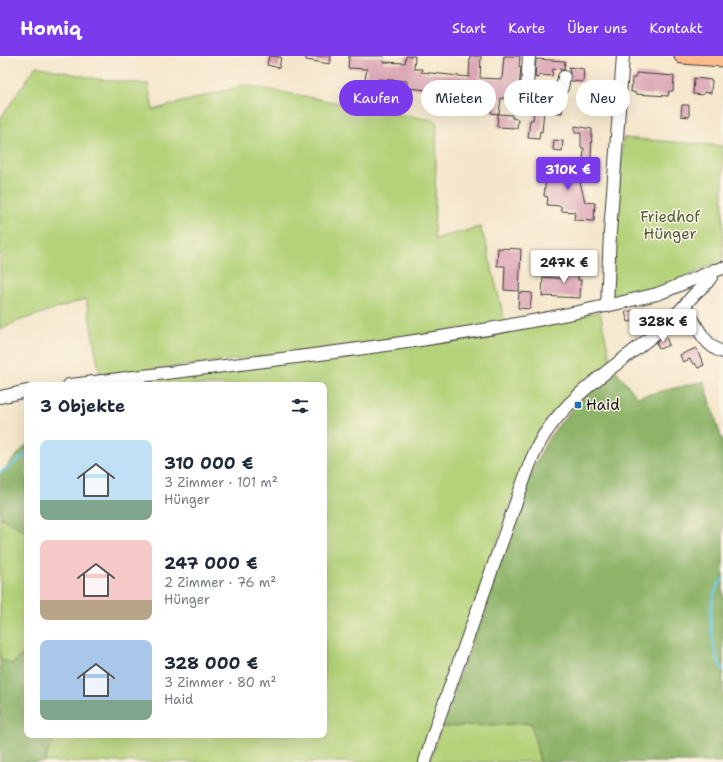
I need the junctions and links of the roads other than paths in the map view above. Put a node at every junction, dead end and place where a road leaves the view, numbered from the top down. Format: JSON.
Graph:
{"nodes":[{"id":1,"x":529,"y":56,"type":"edge"},
{"id":2,"x":624,"y":56,"type":"edge"},
{"id":3,"x":688,"y":56,"type":"edge"},
{"id":4,"x":723,"y":59,"type":"edge"},
{"id":5,"x":564,"y":77,"type":"dead end"},
{"id":6,"x":718,"y":269,"type":"edge"},
{"id":7,"x":607,"y":306,"type":"junction"},
{"id":8,"x":685,"y":306,"type":"junction"},
{"id":9,"x":723,"y":352,"type":"edge"},
{"id":10,"x":93,"y":382,"type":"edge"},
{"id":11,"x":24,"y":392,"type":"edge"},
{"id":12,"x":0,"y":397,"type":"edge"},
{"id":13,"x":425,"y":762,"type":"edge"}],
"edges":[{"from":1,"to":5,"type":"street"},
{"from":2,"to":7,"type":"street"},
{"from":3,"to":4,"type":"main road"},
{"from":6,"to":7,"type":"street"},
{"from":6,"to":8,"type":"street"},
{"from":7,"to":10,"type":"street"},
{"from":8,"to":9,"type":"street"},
{"from":8,"to":13,"type":"street"},
{"from":11,"to":12,"type":"street"}]}
